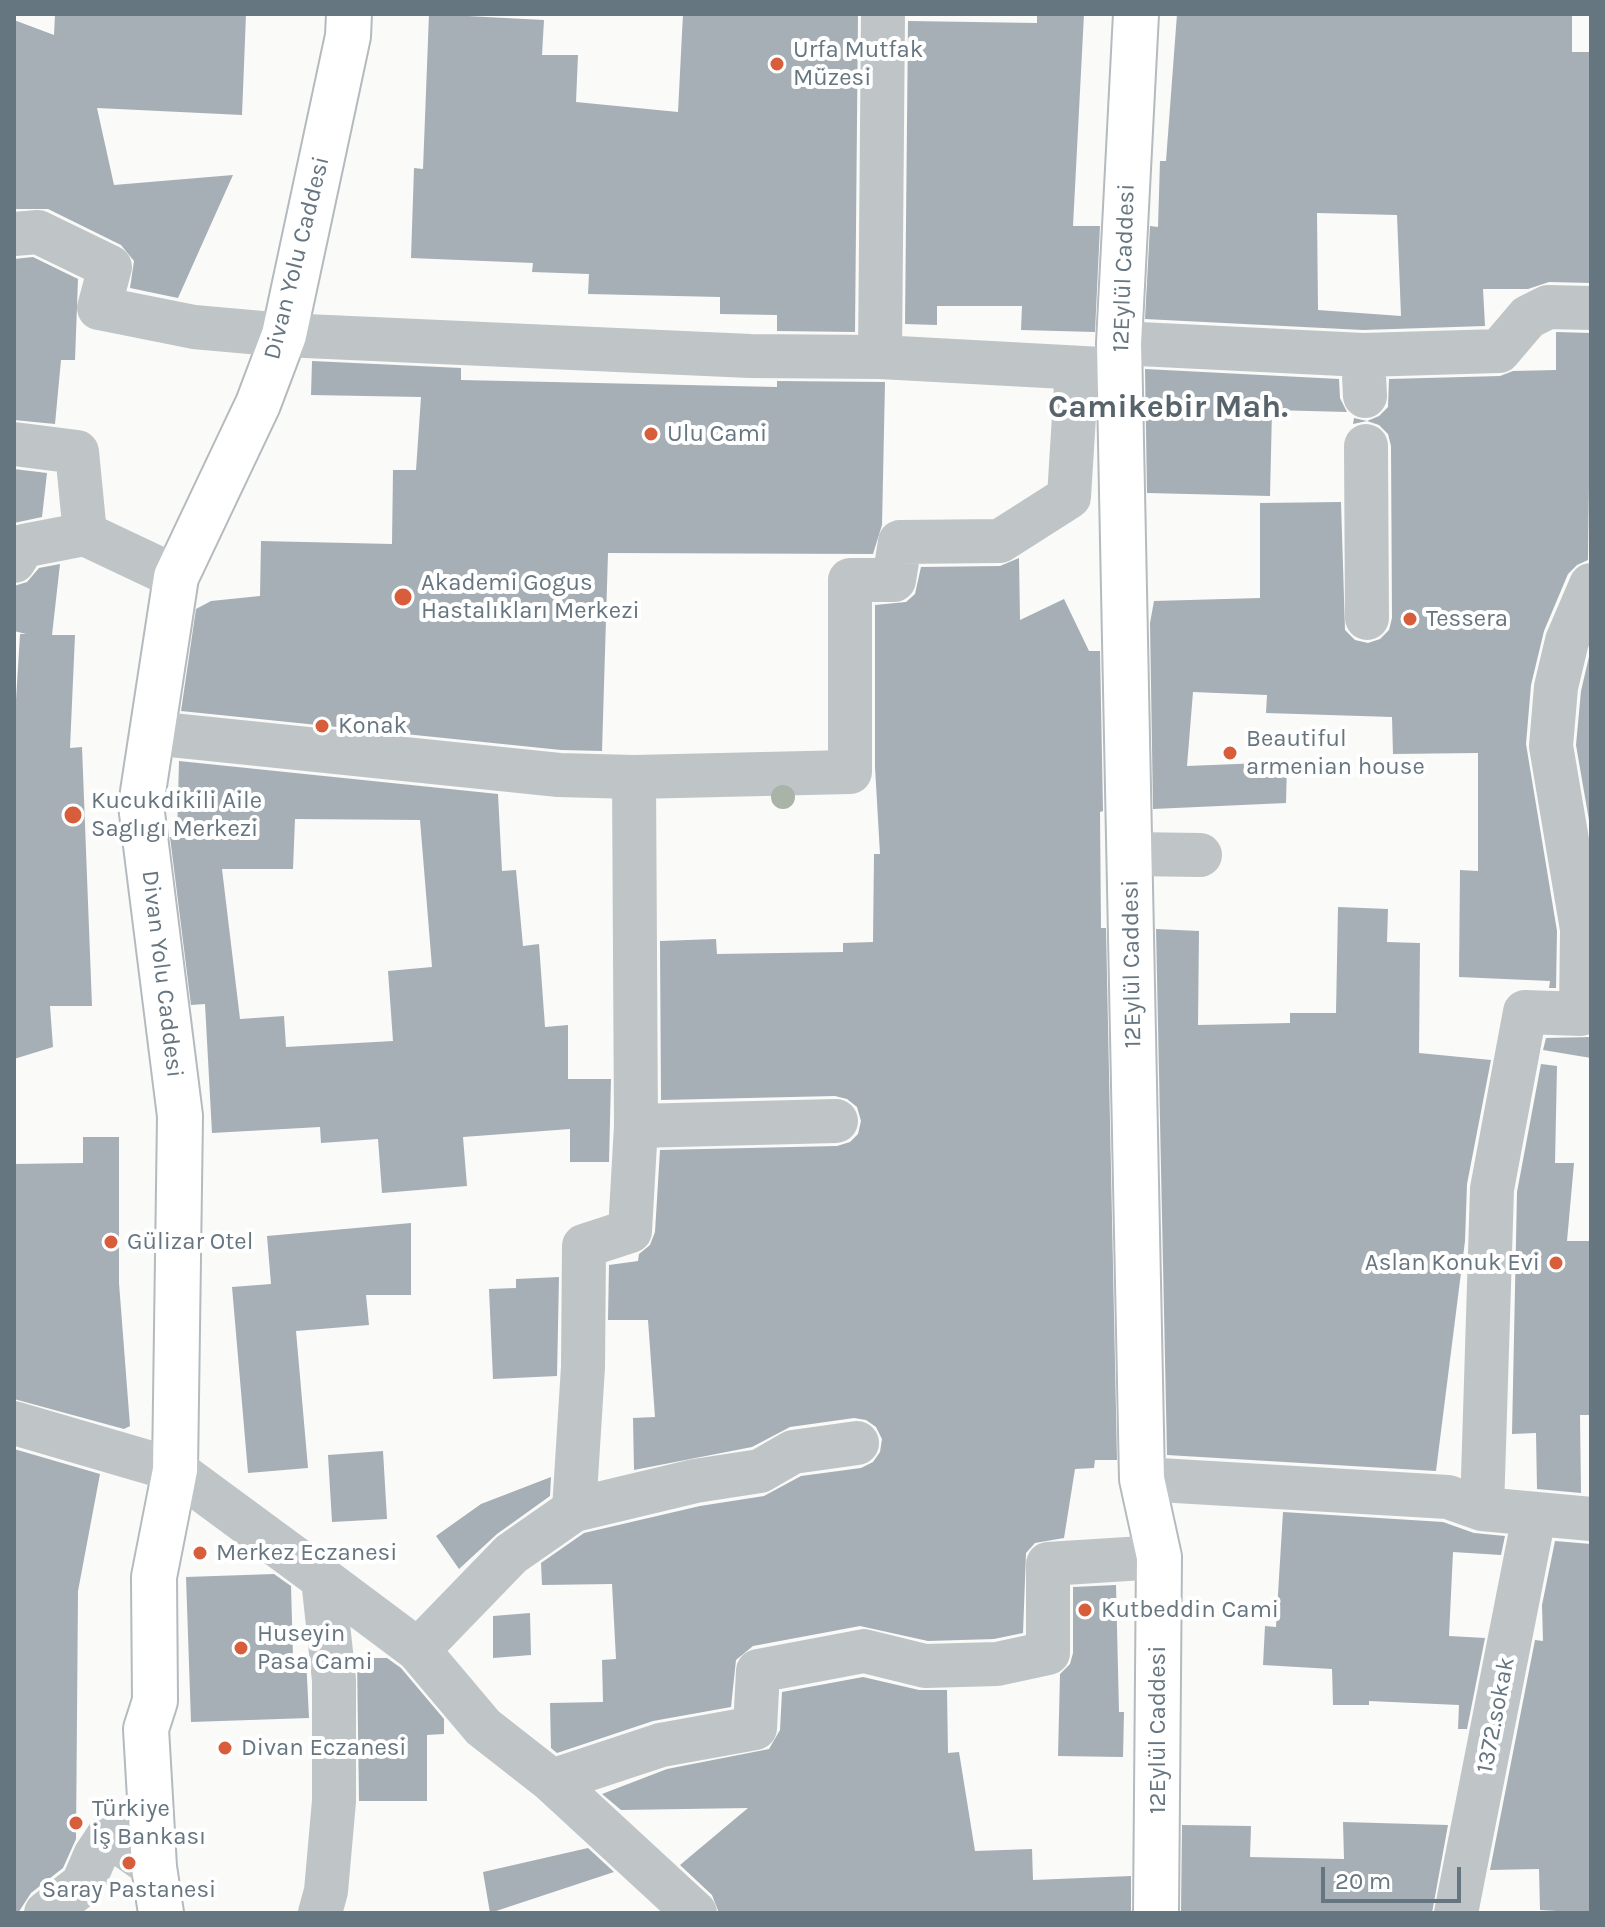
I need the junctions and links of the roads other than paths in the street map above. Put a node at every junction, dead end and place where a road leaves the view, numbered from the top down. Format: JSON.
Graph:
{"nodes":[{"id":1,"x":349,"y":14,"type":"edge"},
{"id":2,"x":883,"y":14,"type":"edge"},
{"id":3,"x":1136,"y":14,"type":"edge"},
{"id":4,"x":14,"y":234,"type":"edge"},
{"id":5,"x":1591,"y":308,"type":"edge"},
{"id":6,"x":284,"y":335,"type":"junction"},
{"id":7,"x":1119,"y":356,"type":"junction"},
{"id":8,"x":880,"y":357,"type":"junction"},
{"id":9,"x":1077,"y":368,"type":"junction"},
{"id":10,"x":14,"y":444,"type":"edge"},
{"id":11,"x":1366,"y":446,"type":"dead end"},
{"id":12,"x":85,"y":534,"type":"junction"},
{"id":13,"x":14,"y":561,"type":"edge"},
{"id":14,"x":176,"y":577,"type":"junction"},
{"id":15,"x":1591,"y":585,"type":"edge"},
{"id":16,"x":1367,"y":618,"type":"dead end"},
{"id":17,"x":152,"y":733,"type":"junction"},
{"id":18,"x":634,"y":777,"type":"junction"},
{"id":19,"x":1130,"y":854,"type":"junction"},
{"id":20,"x":1200,"y":855,"type":"dead end"},
{"id":21,"x":1586,"y":1016,"type":"edge"},
{"id":22,"x":836,"y":1121,"type":"dead end"},
{"id":23,"x":636,"y":1126,"type":"junction"},
{"id":24,"x":14,"y":1423,"type":"edge"},
{"id":25,"x":857,"y":1443,"type":"dead end"},
{"id":26,"x":175,"y":1470,"type":"junction"},
{"id":27,"x":1142,"y":1479,"type":"junction"},
{"id":28,"x":1482,"y":1509,"type":"junction"},
{"id":29,"x":574,"y":1510,"type":"junction"},
{"id":30,"x":1534,"y":1516,"type":"junction"},
{"id":31,"x":1591,"y":1519,"type":"edge"},
{"id":32,"x":1159,"y":1557,"type":"junction"},
{"id":33,"x":323,"y":1579,"type":"junction"},
{"id":34,"x":418,"y":1650,"type":"junction"},
{"id":35,"x":552,"y":1781,"type":"junction"},
{"id":36,"x":154,"y":1867,"type":"junction"},
{"id":37,"x":46,"y":1913,"type":"edge"},
{"id":38,"x":161,"y":1913,"type":"edge"},
{"id":39,"x":320,"y":1913,"type":"edge"},
{"id":40,"x":695,"y":1913,"type":"edge"},
{"id":41,"x":1156,"y":1913,"type":"edge"},
{"id":42,"x":1456,"y":1913,"type":"edge"}],
"edges":[{"from":1,"to":6,"type":"main road","name":"Divan Yolu Caddesi"},
{"from":2,"to":8,"type":"street"},
{"from":3,"to":7,"type":"main road","name":"12Eylül Caddesi"},
{"from":4,"to":6,"type":"street"},
{"from":5,"to":7,"type":"street"},
{"from":6,"to":8,"type":"street"},
{"from":6,"to":14,"type":"main road","name":"Divan Yolu Caddesi"},
{"from":7,"to":9,"type":"street"},
{"from":7,"to":19,"type":"main road","name":"12Eylül Caddesi"},
{"from":8,"to":9,"type":"street"},
{"from":9,"to":18,"type":"street"},
{"from":10,"to":12,"type":"street"},
{"from":11,"to":16,"type":"street"},
{"from":12,"to":13,"type":"street"},
{"from":12,"to":14,"type":"street"},
{"from":14,"to":17,"type":"main road","name":"Divan Yolu Caddesi"},
{"from":15,"to":21,"type":"street"},
{"from":17,"to":18,"type":"street"},
{"from":17,"to":26,"type":"main road","name":"Divan Yolu Caddesi"},
{"from":18,"to":23,"type":"street"},
{"from":19,"to":20,"type":"street"},
{"from":19,"to":27,"type":"main road","name":"12Eylül Caddesi"},
{"from":21,"to":28,"type":"street"},
{"from":22,"to":23,"type":"street"},
{"from":23,"to":29,"type":"street"},
{"from":24,"to":26,"type":"street"},
{"from":25,"to":29,"type":"street"},
{"from":26,"to":33,"type":"street"},
{"from":26,"to":36,"type":"main road","name":"Divan Yolu Caddesi"},
{"from":27,"to":28,"type":"street"},
{"from":27,"to":32,"type":"main road","name":"12Eylül Caddesi"},
{"from":28,"to":30,"type":"street"},
{"from":29,"to":34,"type":"street"},
{"from":30,"to":31,"type":"street"},
{"from":30,"to":42,"type":"street","name":"1372.sokak"},
{"from":32,"to":35,"type":"street"},
{"from":32,"to":41,"type":"main road","name":"12Eylül Caddesi"},
{"from":33,"to":34,"type":"street"},
{"from":33,"to":39,"type":"street"},
{"from":34,"to":35,"type":"street"},
{"from":35,"to":40,"type":"street"},
{"from":36,"to":37,"type":"street"},
{"from":36,"to":38,"type":"main road","name":"Divan Yolu Caddesi"}]}
